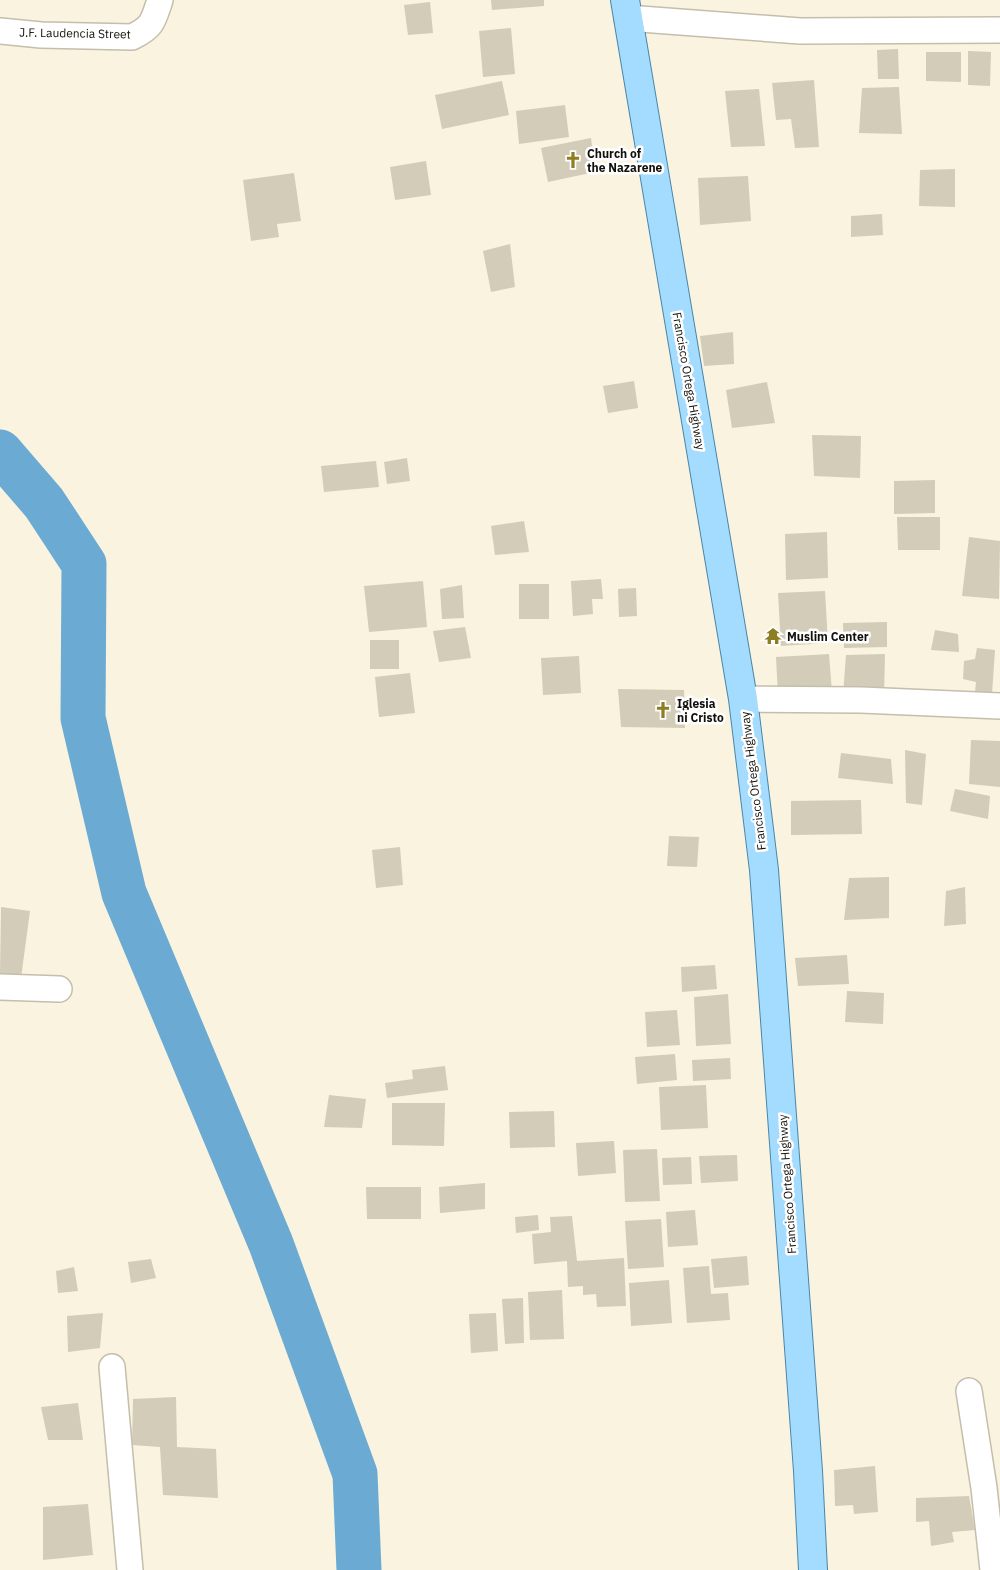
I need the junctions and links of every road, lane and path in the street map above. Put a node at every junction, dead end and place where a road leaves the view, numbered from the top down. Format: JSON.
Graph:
{"nodes":[{"id":1,"x":160,"y":0,"type":"edge"},
{"id":2,"x":626,"y":9,"type":"edge"},
{"id":3,"x":1000,"y":30,"type":"edge"},
{"id":4,"x":0,"y":31,"type":"edge"},
{"id":5,"x":743,"y":699,"type":"junction"},
{"id":6,"x":1000,"y":706,"type":"edge"},
{"id":7,"x":0,"y":987,"type":"edge"},
{"id":8,"x":59,"y":989,"type":"dead end"},
{"id":9,"x":112,"y":1366,"type":"dead end"},
{"id":10,"x":969,"y":1391,"type":"dead end"},
{"id":11,"x":130,"y":1570,"type":"edge"},
{"id":12,"x":813,"y":1570,"type":"edge"},
{"id":13,"x":993,"y":1570,"type":"edge"}],
"edges":[{"from":1,"to":4,"type":"street","name":"J.F. Laudencia Street"},
{"from":2,"to":3,"type":"street"},
{"from":2,"to":5,"type":"main road","name":"Francisco Ortega Highway"},
{"from":5,"to":6,"type":"street"},
{"from":5,"to":12,"type":"main road","name":"Francisco Ortega Highway"},
{"from":7,"to":8,"type":"street"},
{"from":9,"to":11,"type":"street"},
{"from":10,"to":13,"type":"street"}]}
